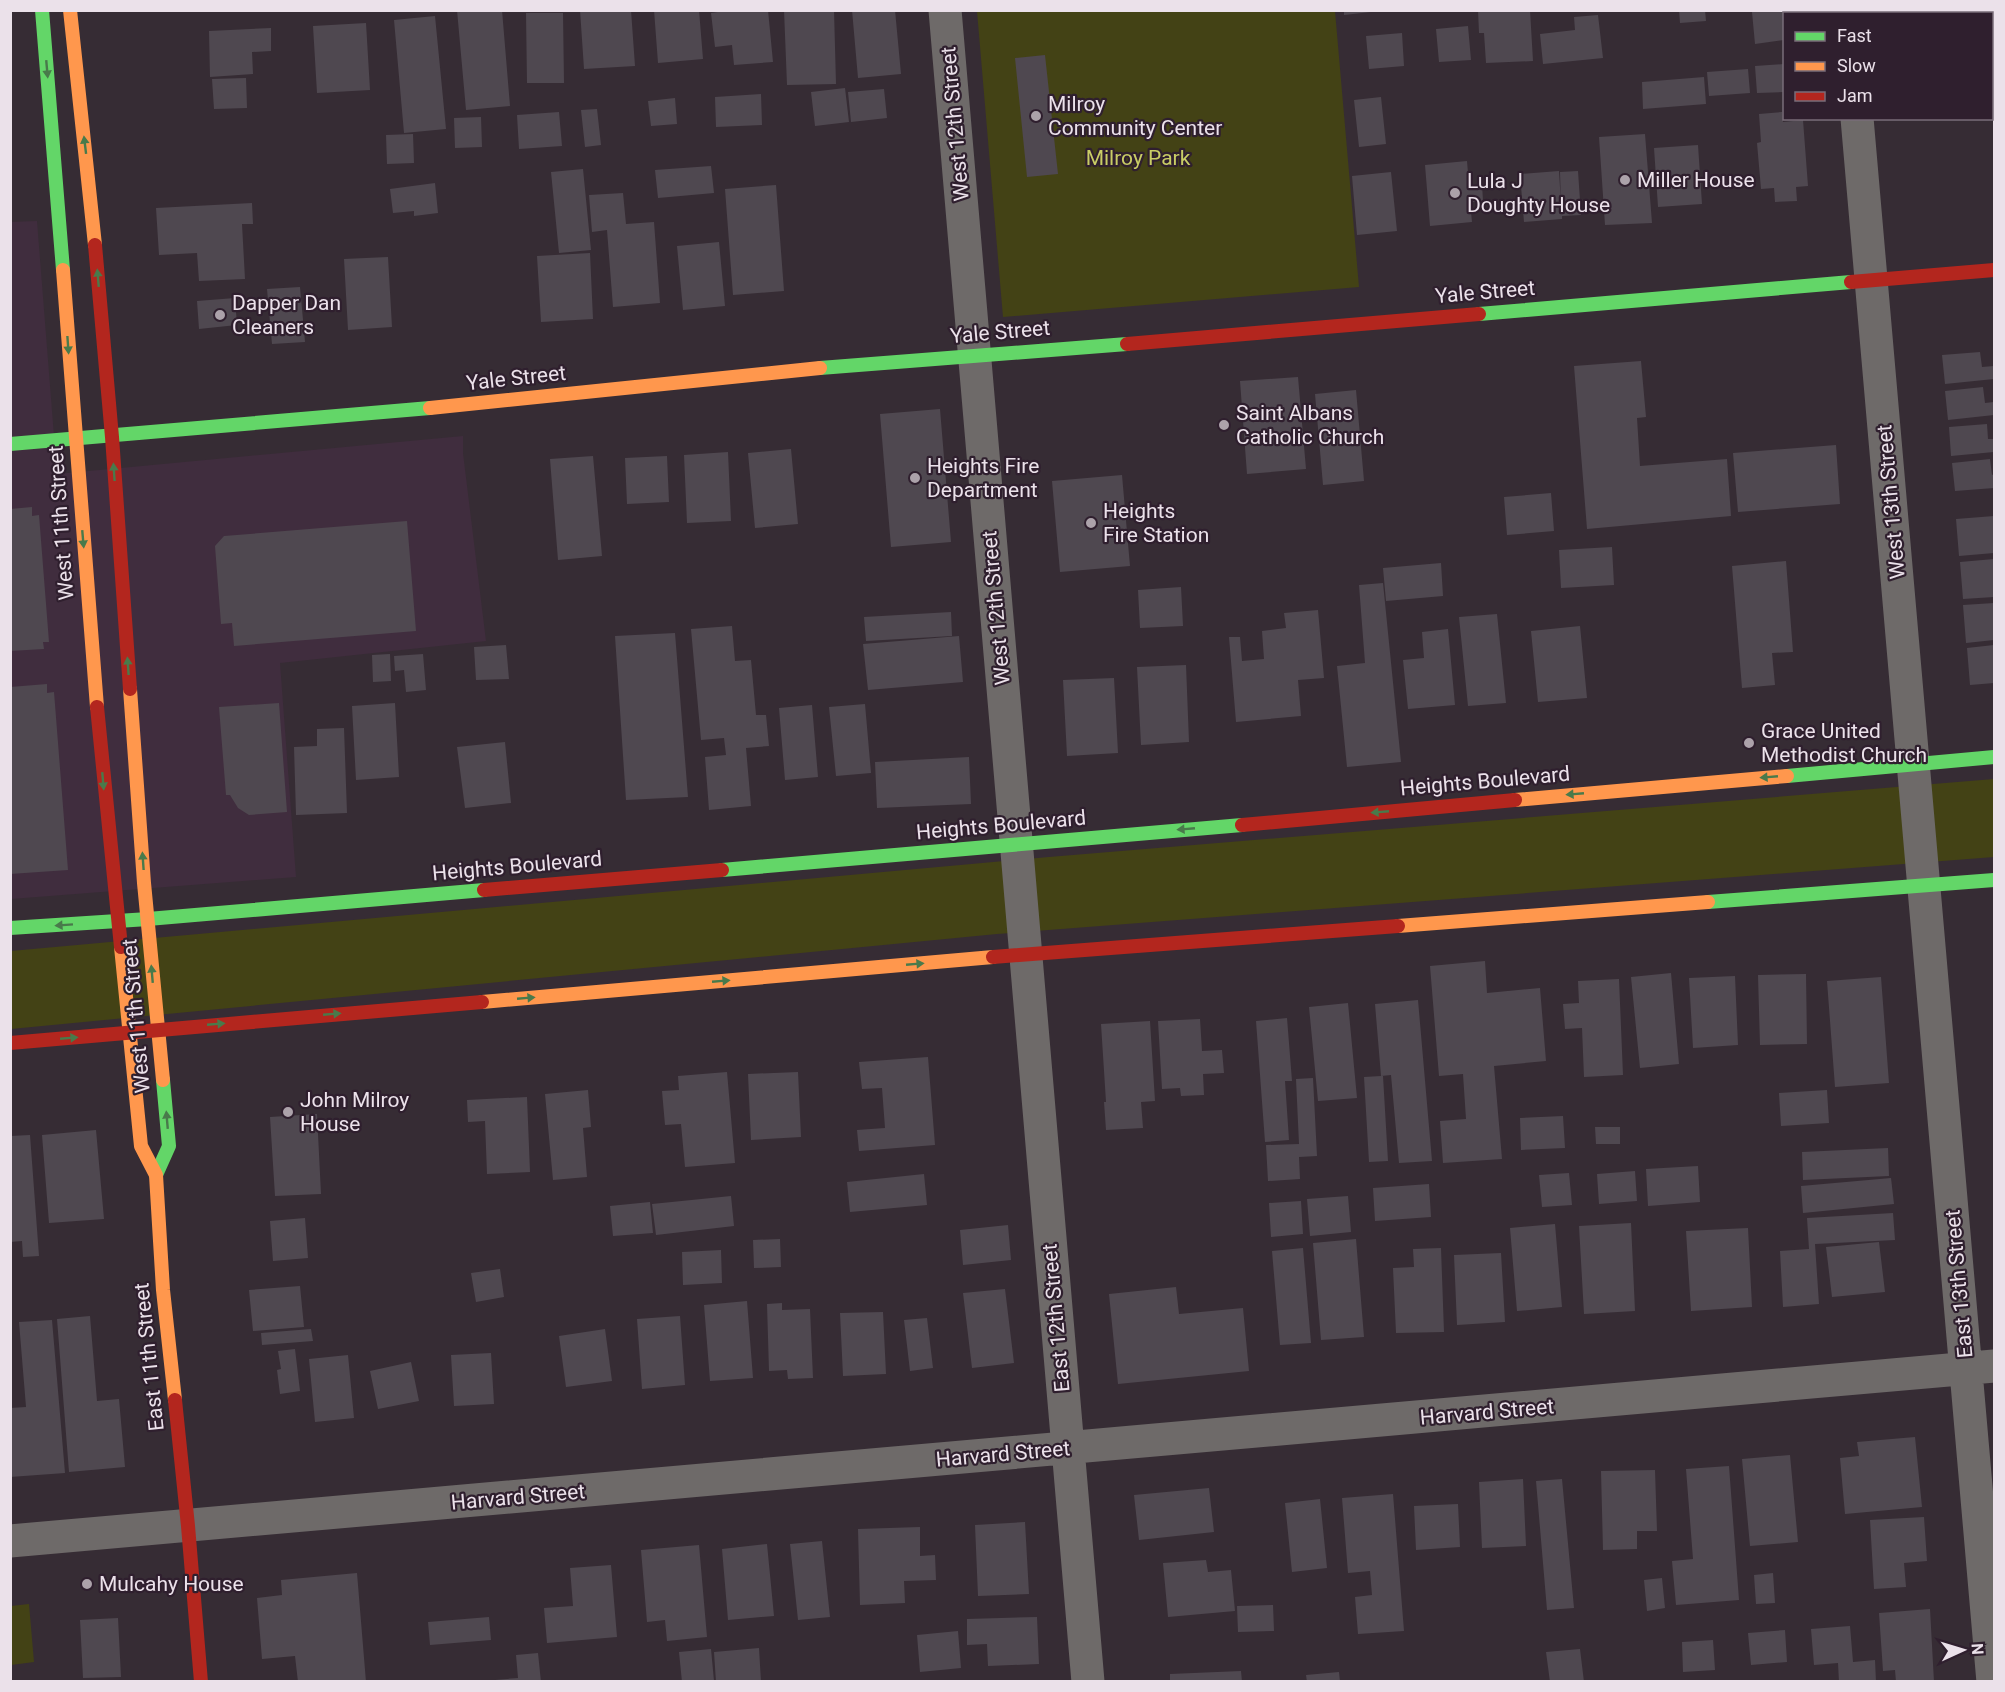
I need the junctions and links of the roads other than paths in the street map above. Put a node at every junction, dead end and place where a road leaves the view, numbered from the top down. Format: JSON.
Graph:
{"nodes":[{"id":1,"x":42,"y":10,"type":"edge"},
{"id":2,"x":70,"y":10,"type":"edge"},
{"id":3,"x":945,"y":10,"type":"edge"},
{"id":4,"x":1857,"y":120,"type":"edge"},
{"id":5,"x":1995,"y":270,"type":"edge"},
{"id":6,"x":1872,"y":279,"type":"junction"},
{"id":7,"x":976,"y":355,"type":"junction"},
{"id":8,"x":112,"y":437,"type":"junction"},
{"id":9,"x":75,"y":439,"type":"junction"},
{"id":10,"x":10,"y":444,"type":"edge"},
{"id":11,"x":1995,"y":757,"type":"edge"},
{"id":12,"x":1914,"y":764,"type":"junction"},
{"id":13,"x":1016,"y":845,"type":"junction"},
{"id":14,"x":1995,"y":880,"type":"edge"},
{"id":15,"x":1924,"y":886,"type":"junction"},
{"id":16,"x":148,"y":919,"type":"junction"},
{"id":17,"x":117,"y":921,"type":"junction"},
{"id":18,"x":10,"y":928,"type":"edge"},
{"id":19,"x":1025,"y":954,"type":"junction"},
{"id":20,"x":157,"y":1030,"type":"junction"},
{"id":21,"x":129,"y":1032,"type":"junction"},
{"id":22,"x":10,"y":1043,"type":"edge"},
{"id":23,"x":156,"y":1175,"type":"junction"},
{"id":24,"x":1980,"y":1367,"type":"edge"},
{"id":25,"x":1068,"y":1448,"type":"junction"},
{"id":26,"x":188,"y":1526,"type":"junction"},
{"id":27,"x":10,"y":1541,"type":"edge"},
{"id":28,"x":201,"y":1682,"type":"edge"},
{"id":29,"x":1088,"y":1682,"type":"edge"},
{"id":30,"x":1993,"y":1682,"type":"edge"}],
"edges":[{"from":1,"to":9,"type":"main road","name":"West 11th Street","one_way":true},
{"from":8,"to":2,"type":"main road","name":"West 11th Street","one_way":true},
{"from":3,"to":7,"type":"street","name":"West 12th Street"},
{"from":4,"to":6,"type":"street","name":"West 13th Street"},
{"from":5,"to":6,"type":"main road","name":"Yale Street"},
{"from":6,"to":7,"type":"main road","name":"Yale Street"},
{"from":6,"to":12,"type":"street","name":"West 13th Street"},
{"from":7,"to":8,"type":"main road","name":"Yale Street"},
{"from":7,"to":13,"type":"street","name":"West 12th Street"},
{"from":8,"to":9,"type":"main road","name":"Yale Street"},
{"from":16,"to":8,"type":"main road","name":"West 11th Street","one_way":true},
{"from":9,"to":10,"type":"main road","name":"Yale Street"},
{"from":9,"to":17,"type":"main road","name":"West 11th Street","one_way":true},
{"from":11,"to":12,"type":"main road","name":"Heights Boulevard"},
{"from":12,"to":13,"type":"main road","name":"Heights Boulevard","one_way":true},
{"from":12,"to":15,"type":"street","name":"West 13th Street"},
{"from":13,"to":16,"type":"main road","name":"Heights Boulevard"},
{"from":13,"to":19,"type":"street","name":"West 12th Street"},
{"from":14,"to":15,"type":"main road"},
{"from":15,"to":19,"type":"main road"},
{"from":15,"to":24,"type":"street","name":"East 13th Street"},
{"from":16,"to":17,"type":"main road","name":"Heights Boulevard"},
{"from":20,"to":16,"type":"main road","name":"West 11th Street","one_way":true},
{"from":17,"to":18,"type":"main road","name":"Heights Boulevard","one_way":true},
{"from":17,"to":21,"type":"main road","name":"West 11th Street"},
{"from":20,"to":19,"type":"main road","one_way":true},
{"from":19,"to":25,"type":"street","name":"East 12th Street"},
{"from":20,"to":21,"type":"main road"},
{"from":23,"to":20,"type":"main road","name":"West 11th Street","one_way":true},
{"from":22,"to":21,"type":"main road","one_way":true},
{"from":21,"to":23,"type":"main road","name":"East 11th Street"},
{"from":23,"to":26,"type":"main road","name":"East 11th Street"},
{"from":24,"to":25,"type":"street","name":"Harvard Street"},
{"from":24,"to":30,"type":"street","name":"East 13th Street"},
{"from":25,"to":26,"type":"street","name":"Harvard Street"},
{"from":25,"to":29,"type":"street","name":"East 12th Street"},
{"from":26,"to":27,"type":"street","name":"Harvard Street"},
{"from":26,"to":28,"type":"main road","name":"East 11th Street"}]}
